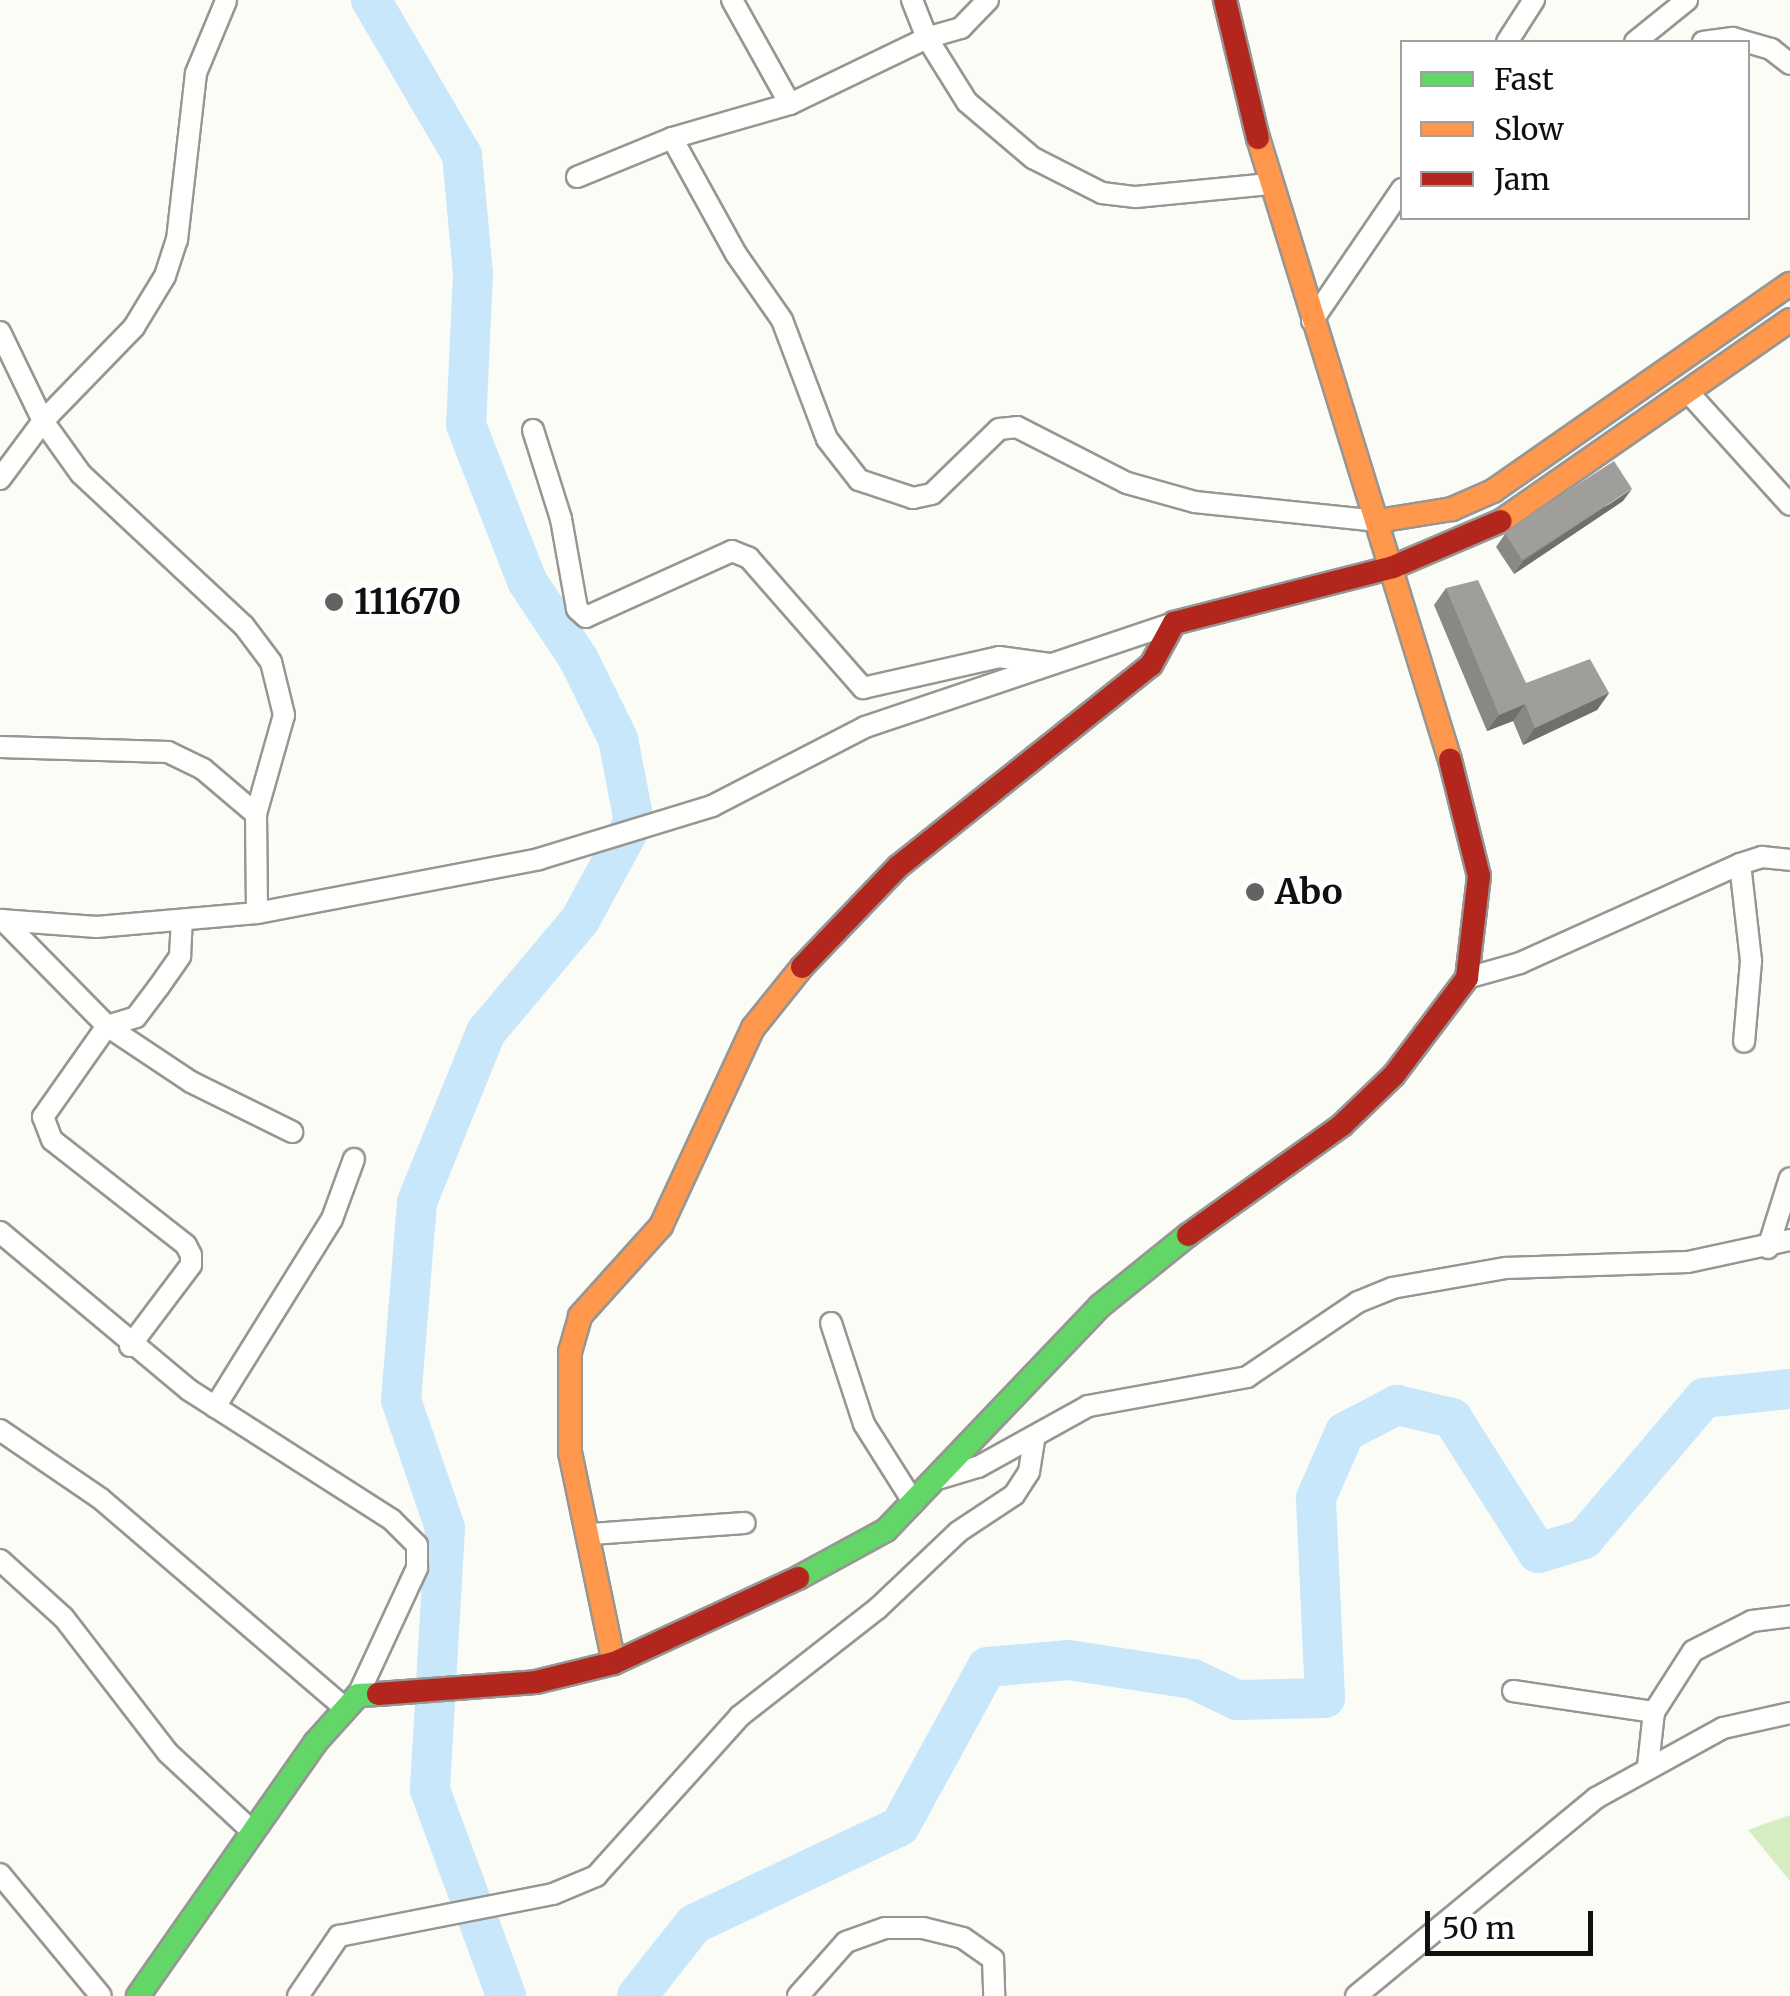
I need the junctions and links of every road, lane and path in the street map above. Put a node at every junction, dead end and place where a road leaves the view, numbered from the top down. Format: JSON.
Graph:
{"nodes":[{"id":1,"x":732,"y":0,"type":"edge"},
{"id":2,"x":912,"y":0,"type":"edge"},
{"id":3,"x":988,"y":0,"type":"edge"},
{"id":4,"x":1225,"y":0,"type":"edge"},
{"id":5,"x":1534,"y":0,"type":"edge"},
{"id":6,"x":1687,"y":0,"type":"edge"},
{"id":7,"x":226,"y":1,"type":"edge"},
{"id":8,"x":926,"y":38,"type":"junction"},
{"id":9,"x":1509,"y":40,"type":"edge"},
{"id":10,"x":1646,"y":40,"type":"edge"},
{"id":11,"x":1750,"y":43,"type":"edge"},
{"id":12,"x":1790,"y":64,"type":"edge"},
{"id":13,"x":790,"y":104,"type":"junction"},
{"id":14,"x":672,"y":138,"type":"junction"},
{"id":15,"x":578,"y":176,"type":"dead end"},
{"id":16,"x":1269,"y":184,"type":"junction"},
{"id":17,"x":1400,"y":191,"type":"edge"},
{"id":18,"x":1790,"y":284,"type":"edge"},
{"id":19,"x":1790,"y":320,"type":"edge"},
{"id":20,"x":1312,"y":321,"type":"junction"},
{"id":21,"x":0,"y":332,"type":"edge"},
{"id":22,"x":1688,"y":392,"type":"junction"},
{"id":23,"x":43,"y":421,"type":"junction"},
{"id":24,"x":534,"y":430,"type":"dead end"},
{"id":25,"x":0,"y":479,"type":"edge"},
{"id":26,"x":1790,"y":504,"type":"edge"},
{"id":27,"x":1378,"y":520,"type":"junction"},
{"id":28,"x":1393,"y":567,"type":"junction"},
{"id":29,"x":1174,"y":623,"type":"junction"},
{"id":30,"x":1057,"y":665,"type":"junction"},
{"id":31,"x":0,"y":748,"type":"edge"},
{"id":32,"x":256,"y":814,"type":"junction"},
{"id":33,"x":1790,"y":860,"type":"edge"},
{"id":34,"x":1740,"y":864,"type":"junction"},
{"id":35,"x":257,"y":912,"type":"junction"},
{"id":36,"x":2,"y":920,"type":"edge"},
{"id":37,"x":182,"y":922,"type":"junction"},
{"id":38,"x":1467,"y":978,"type":"junction"},
{"id":39,"x":107,"y":1026,"type":"junction"},
{"id":40,"x":1744,"y":1042,"type":"dead end"},
{"id":41,"x":292,"y":1132,"type":"dead end"},
{"id":42,"x":354,"y":1159,"type":"dead end"},
{"id":43,"x":1790,"y":1178,"type":"edge"},
{"id":44,"x":0,"y":1232,"type":"edge"},
{"id":45,"x":1790,"y":1240,"type":"edge"},
{"id":46,"x":1768,"y":1248,"type":"junction"},
{"id":47,"x":831,"y":1323,"type":"dead end"},
{"id":48,"x":130,"y":1346,"type":"junction"},
{"id":49,"x":214,"y":1407,"type":"junction"},
{"id":50,"x":0,"y":1430,"type":"edge"},
{"id":51,"x":1034,"y":1436,"type":"junction"},
{"id":52,"x":941,"y":1478,"type":"junction"},
{"id":53,"x":914,"y":1503,"type":"junction"},
{"id":54,"x":745,"y":1523,"type":"dead end"},
{"id":55,"x":591,"y":1534,"type":"junction"},
{"id":56,"x":0,"y":1560,"type":"edge"},
{"id":57,"x":1790,"y":1616,"type":"edge"},
{"id":58,"x":614,"y":1663,"type":"junction"},
{"id":59,"x":1513,"y":1691,"type":"dead end"},
{"id":60,"x":351,"y":1701,"type":"junction"},
{"id":61,"x":1654,"y":1712,"type":"junction"},
{"id":62,"x":1790,"y":1713,"type":"edge"},
{"id":63,"x":1648,"y":1766,"type":"junction"},
{"id":64,"x":252,"y":1831,"type":"junction"},
{"id":65,"x":0,"y":1874,"type":"edge"},
{"id":66,"x":101,"y":1996,"type":"edge"},
{"id":67,"x":138,"y":1996,"type":"edge"},
{"id":68,"x":298,"y":1996,"type":"edge"},
{"id":69,"x":798,"y":1996,"type":"edge"},
{"id":70,"x":994,"y":1996,"type":"edge"},
{"id":71,"x":1356,"y":1996,"type":"edge"}],
"edges":[{"from":1,"to":13,"type":"street"},
{"from":2,"to":8,"type":"street"},
{"from":3,"to":8,"type":"street"},
{"from":4,"to":16,"type":"main road"},
{"from":5,"to":9,"type":"street"},
{"from":6,"to":10,"type":"street"},
{"from":7,"to":23,"type":"street"},
{"from":8,"to":13,"type":"street"},
{"from":8,"to":16,"type":"street"},
{"from":11,"to":12,"type":"street"},
{"from":13,"to":14,"type":"street"},
{"from":14,"to":15,"type":"street"},
{"from":14,"to":27,"type":"street"},
{"from":16,"to":20,"type":"main road"},
{"from":17,"to":20,"type":"street"},
{"from":18,"to":27,"type":"main road"},
{"from":19,"to":22,"type":"main road"},
{"from":20,"to":27,"type":"main road"},
{"from":21,"to":23,"type":"street"},
{"from":22,"to":26,"type":"street"},
{"from":22,"to":28,"type":"main road"},
{"from":23,"to":25,"type":"street"},
{"from":23,"to":32,"type":"street"},
{"from":24,"to":30,"type":"street"},
{"from":27,"to":28,"type":"main road"},
{"from":28,"to":29,"type":"main road"},
{"from":28,"to":38,"type":"main road"},
{"from":29,"to":30,"type":"street"},
{"from":29,"to":55,"type":"main road"},
{"from":30,"to":35,"type":"street"},
{"from":31,"to":32,"type":"street"},
{"from":32,"to":35,"type":"street"},
{"from":33,"to":34,"type":"street"},
{"from":34,"to":38,"type":"street"},
{"from":34,"to":40,"type":"street"},
{"from":35,"to":37,"type":"street"},
{"from":36,"to":37,"type":"street"},
{"from":36,"to":39,"type":"street"},
{"from":37,"to":39,"type":"street"},
{"from":38,"to":52,"type":"main road"},
{"from":39,"to":41,"type":"street"},
{"from":39,"to":48,"type":"street"},
{"from":42,"to":49,"type":"street"},
{"from":43,"to":46,"type":"street"},
{"from":44,"to":48,"type":"street"},
{"from":45,"to":46,"type":"street"},
{"from":46,"to":51,"type":"street"},
{"from":47,"to":53,"type":"street"},
{"from":48,"to":49,"type":"street"},
{"from":49,"to":60,"type":"street"},
{"from":50,"to":60,"type":"street"},
{"from":51,"to":52,"type":"street"},
{"from":51,"to":68,"type":"street"},
{"from":52,"to":53,"type":"main road"},
{"from":53,"to":58,"type":"main road"},
{"from":54,"to":55,"type":"street"},
{"from":55,"to":58,"type":"main road"},
{"from":56,"to":64,"type":"street"},
{"from":57,"to":61,"type":"street"},
{"from":58,"to":60,"type":"main road"},
{"from":59,"to":61,"type":"street"},
{"from":60,"to":64,"type":"main road"},
{"from":61,"to":63,"type":"street"},
{"from":62,"to":63,"type":"street"},
{"from":63,"to":71,"type":"street"},
{"from":64,"to":67,"type":"main road"},
{"from":65,"to":66,"type":"street"},
{"from":69,"to":70,"type":"street"}]}
